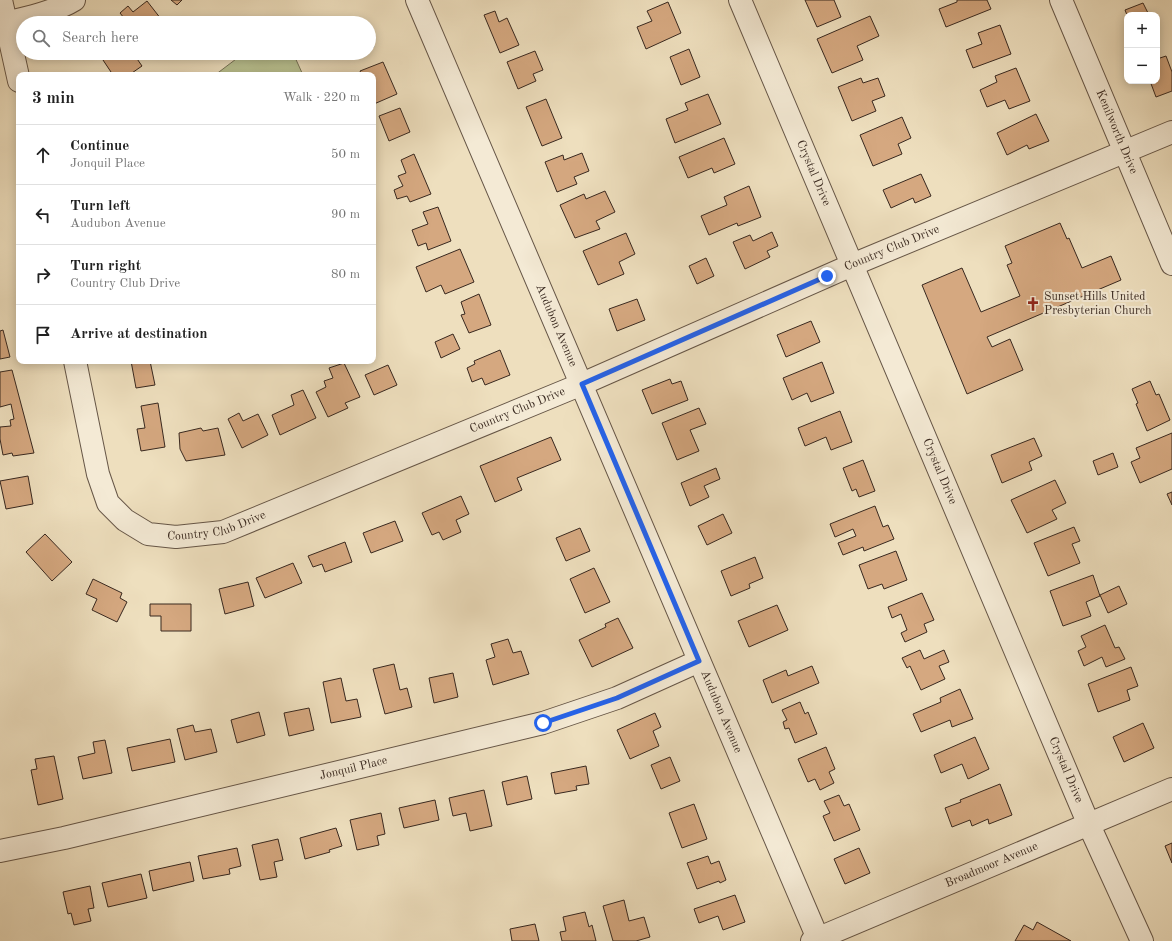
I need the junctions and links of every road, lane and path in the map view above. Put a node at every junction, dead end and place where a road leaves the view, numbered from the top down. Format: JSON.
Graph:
{"nodes":[{"id":1,"x":1,"y":0,"type":"edge"},
{"id":2,"x":74,"y":0,"type":"edge"},
{"id":3,"x":417,"y":0,"type":"edge"},
{"id":4,"x":740,"y":0,"type":"edge"},
{"id":5,"x":1061,"y":0,"type":"edge"},
{"id":6,"x":31,"y":16,"type":"edge"},
{"id":7,"x":16,"y":20,"type":"edge"},
{"id":8,"x":3,"y":23,"type":"edge"},
{"id":9,"x":17,"y":72,"type":"edge"},
{"id":10,"x":1172,"y":132,"type":"edge"},
{"id":11,"x":1125,"y":152,"type":"junction"},
{"id":12,"x":1172,"y":264,"type":"edge"},
{"id":13,"x":852,"y":265,"type":"junction"},
{"id":14,"x":76,"y":364,"type":"edge"},
{"id":15,"x":582,"y":384,"type":"junction"},
{"id":16,"x":699,"y":661,"type":"junction"},
{"id":17,"x":1172,"y":789,"type":"edge"},
{"id":18,"x":1090,"y":824,"type":"junction"},
{"id":19,"x":0,"y":851,"type":"edge"},
{"id":20,"x":816,"y":940,"type":"edge"},
{"id":21,"x":1142,"y":941,"type":"edge"}],
"edges":[{"from":1,"to":8,"type":"street"},
{"from":2,"to":6,"type":"street"},
{"from":3,"to":15,"type":"street","name":"Audubon Avenue"},
{"from":4,"to":13,"type":"street","name":"Crystal Drive"},
{"from":5,"to":11,"type":"street","name":"Kenilworth Drive"},
{"from":7,"to":8,"type":"street"},
{"from":8,"to":9,"type":"street"},
{"from":10,"to":11,"type":"street","name":"Country Club Drive"},
{"from":11,"to":12,"type":"street","name":"Kenilworth Drive"},
{"from":11,"to":13,"type":"street","name":"Country Club Drive"},
{"from":13,"to":15,"type":"street","name":"Country Club Drive"},
{"from":13,"to":18,"type":"street","name":"Crystal Drive"},
{"from":14,"to":15,"type":"street","name":"Country Club Drive"},
{"from":15,"to":16,"type":"street","name":"Audubon Avenue"},
{"from":16,"to":19,"type":"street","name":"Jonquil Place"},
{"from":16,"to":20,"type":"street","name":"Audubon Avenue"},
{"from":17,"to":18,"type":"street","name":"Broadmoor Avenue"},
{"from":18,"to":20,"type":"street","name":"Broadmoor Avenue"},
{"from":18,"to":21,"type":"street","name":"Crystal Drive"}]}
